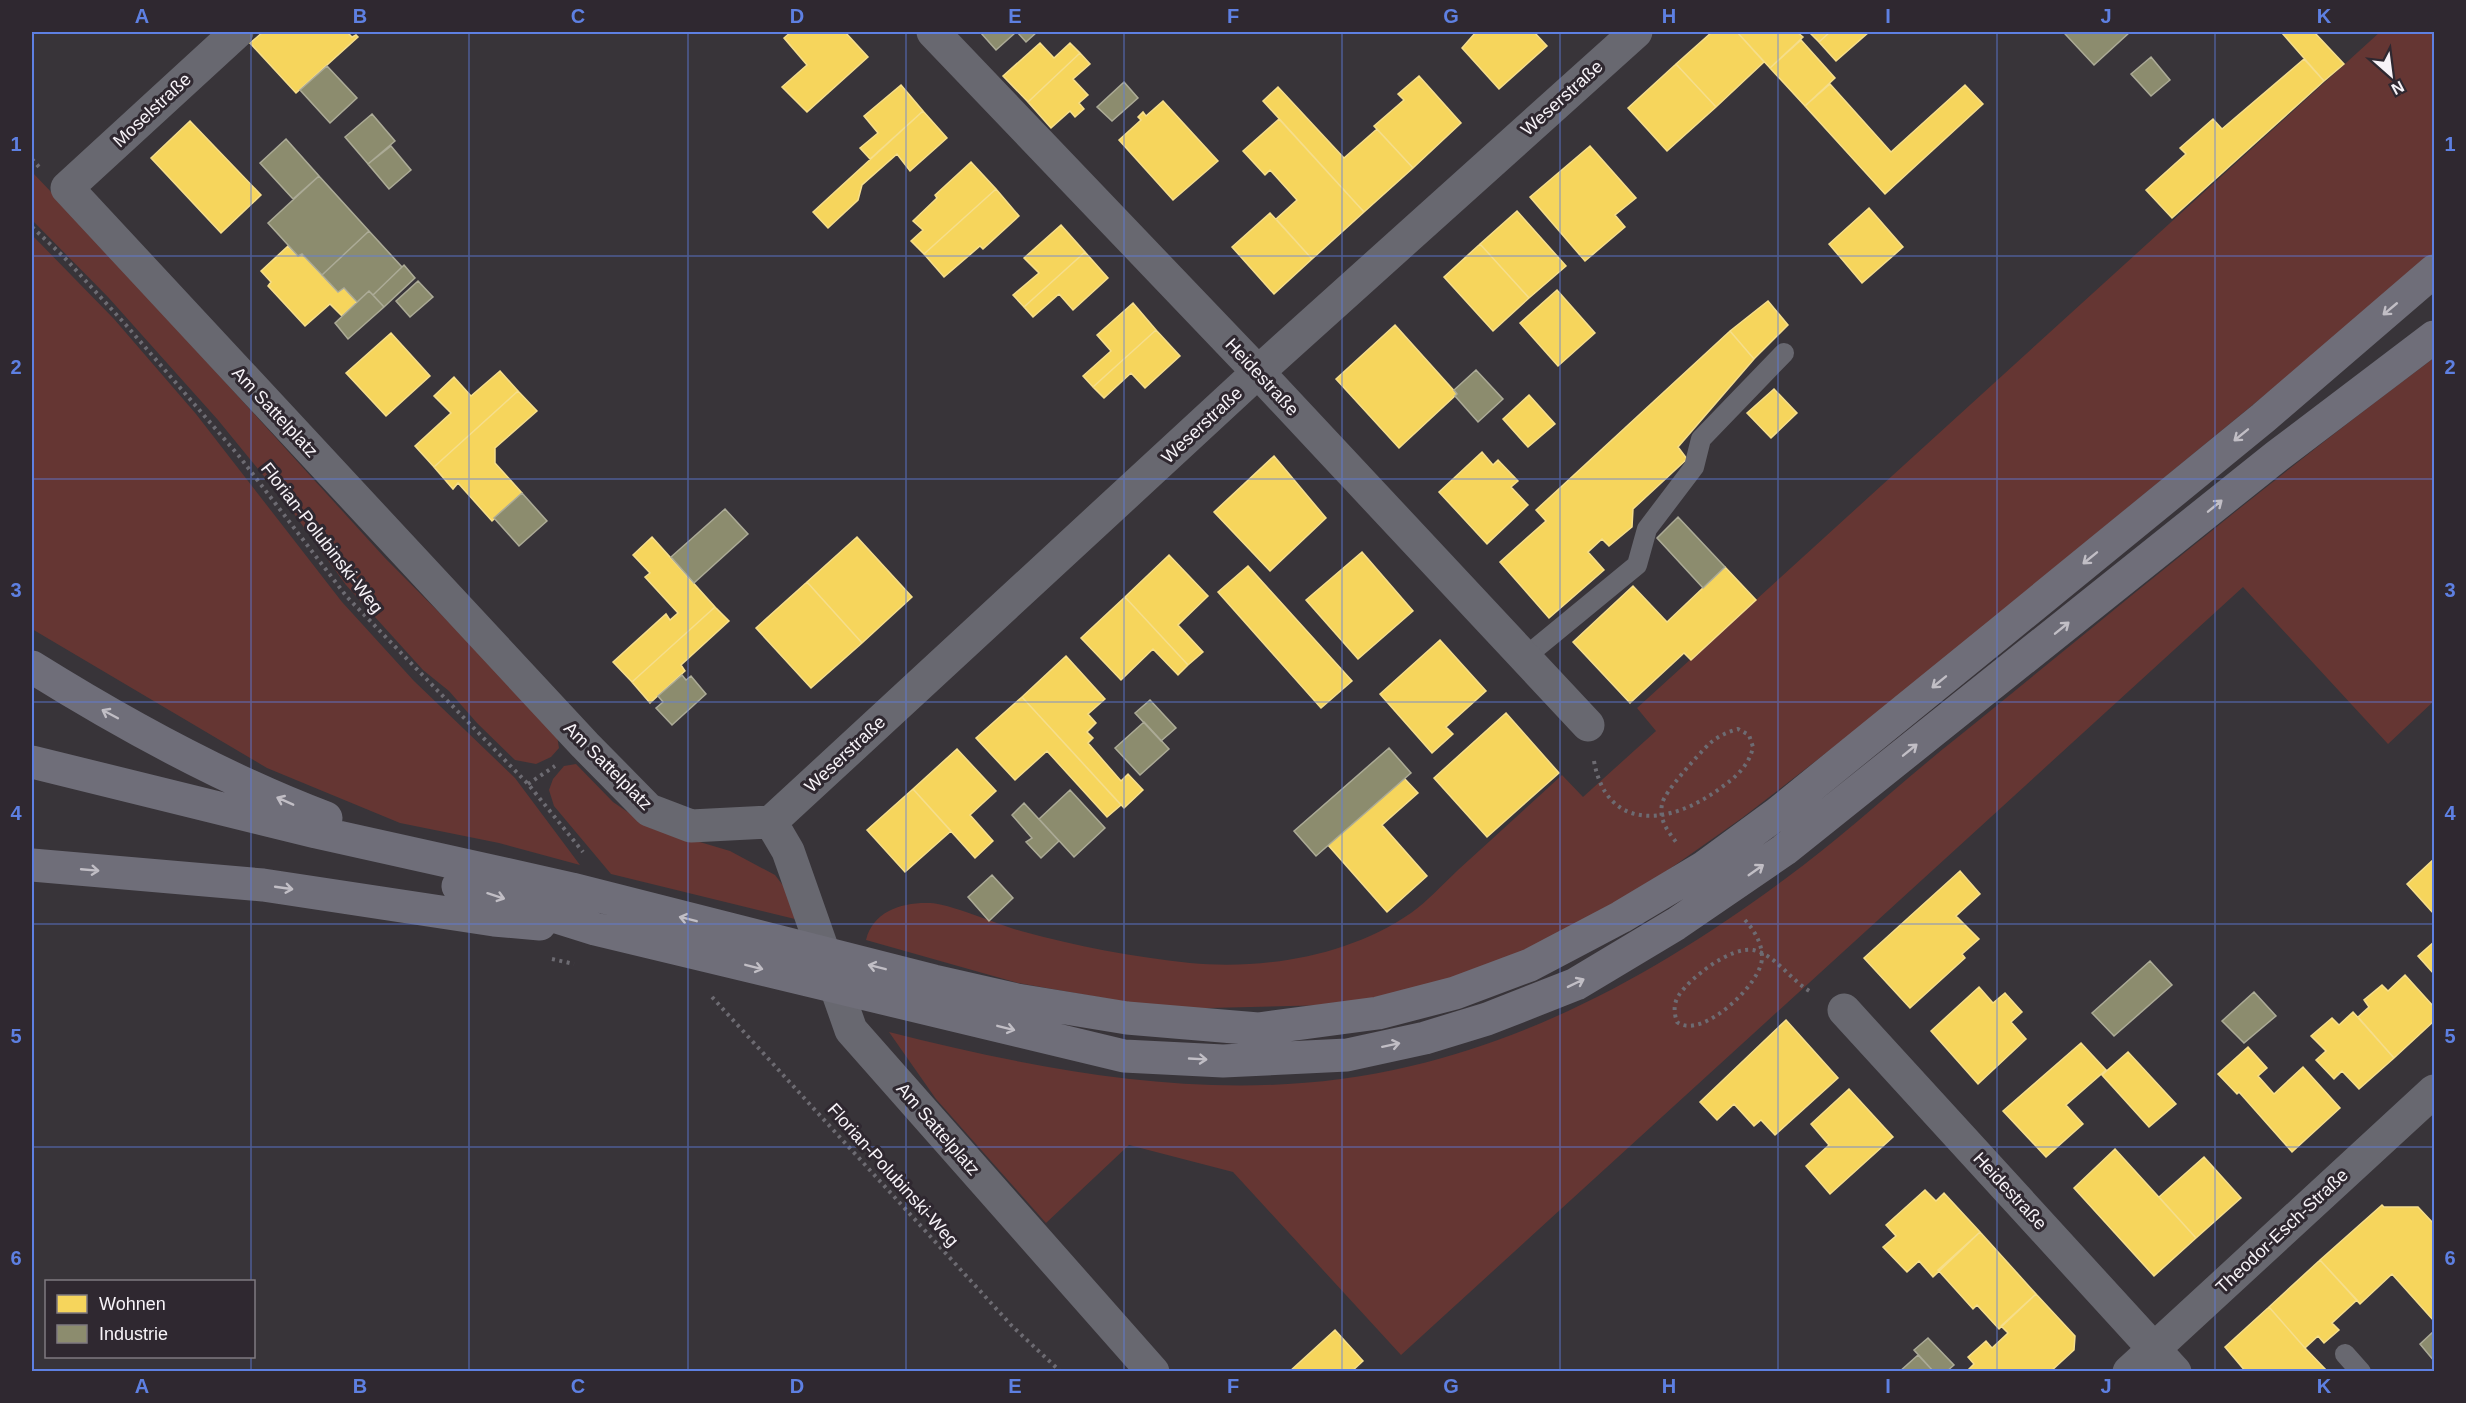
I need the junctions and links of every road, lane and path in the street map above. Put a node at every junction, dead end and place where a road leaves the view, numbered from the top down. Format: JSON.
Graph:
{"nodes":[{"id":1,"x":237,"y":32,"type":"edge"},
{"id":2,"x":933,"y":32,"type":"edge"},
{"id":3,"x":1636,"y":32,"type":"edge"},
{"id":4,"x":67,"y":188,"type":"joint"},
{"id":5,"x":32,"y":226,"type":"edge"},
{"id":6,"x":2434,"y":272,"type":"edge"},
{"id":7,"x":2434,"y":337,"type":"edge"},
{"id":8,"x":1784,"y":353,"type":"dead end"},
{"id":9,"x":1258,"y":372,"type":"junction"},
{"id":10,"x":1525,"y":657,"type":"junction"},
{"id":11,"x":32,"y":667,"type":"edge"},
{"id":12,"x":1588,"y":725,"type":"joint"},
{"id":13,"x":1708,"y":745,"type":"dead end"},
{"id":14,"x":32,"y":762,"type":"edge"},
{"id":15,"x":32,"y":780,"type":"edge"},
{"id":16,"x":771,"y":822,"type":"junction"},
{"id":17,"x":586,"y":856,"type":"dead end"},
{"id":18,"x":437,"y":861,"type":"junction"},
{"id":19,"x":32,"y":865,"type":"edge"},
{"id":20,"x":595,"y":929,"type":"junction"},
{"id":21,"x":709,"y":993,"type":"dead end"},
{"id":22,"x":1844,"y":1011,"type":"joint"},
{"id":23,"x":1710,"y":1020,"type":"dead end"},
{"id":24,"x":2434,"y":1091,"type":"edge"},
{"id":25,"x":2345,"y":1354,"type":"dead end"},
{"id":26,"x":2165,"y":1360,"type":"edge"},
{"id":27,"x":1061,"y":1371,"type":"edge"},
{"id":28,"x":1153,"y":1371,"type":"edge"},
{"id":29,"x":2129,"y":1371,"type":"edge"},
{"id":30,"x":2361,"y":1371,"type":"edge"}],
"edges":[{"from":1,"to":4,"type":"street","name":"Moselstraße"},
{"from":2,"to":9,"type":"street","name":"Heidestraße"},
{"from":3,"to":9,"type":"street","name":"Weserstraße"},
{"from":4,"to":16,"type":"street","name":"Am Sattelplatz"},
{"from":5,"to":17,"type":"path","name":"Florian-Polubinski-Weg"},
{"from":6,"to":18,"type":"highway","one_way":true},
{"from":20,"to":7,"type":"highway","one_way":true},
{"from":8,"to":10,"type":"lane"},
{"from":9,"to":10,"type":"street","name":"Heidestraße"},
{"from":9,"to":16,"type":"street","name":"Weserstraße"},
{"from":10,"to":12,"type":"street","name":"Heidestraße"},
{"from":18,"to":11,"type":"highway","one_way":true},
{"from":12,"to":13,"type":"path"},
{"from":14,"to":18,"type":"highway"},
{"from":15,"to":20,"type":"highway","one_way":true},
{"from":16,"to":28,"type":"street","name":"Am Sattelplatz"},
{"from":19,"to":20,"type":"highway","one_way":true},
{"from":21,"to":27,"type":"path","name":"Florian-Polubinski-Weg"},
{"from":22,"to":23,"type":"path"},
{"from":22,"to":26,"type":"street","name":"Heidestraße"},
{"from":24,"to":26,"type":"street","name":"Theodor-Esch-Straße"},
{"from":25,"to":30,"type":"lane"},
{"from":26,"to":29,"type":"street","name":"Theodor-Esch-Straße"}]}
